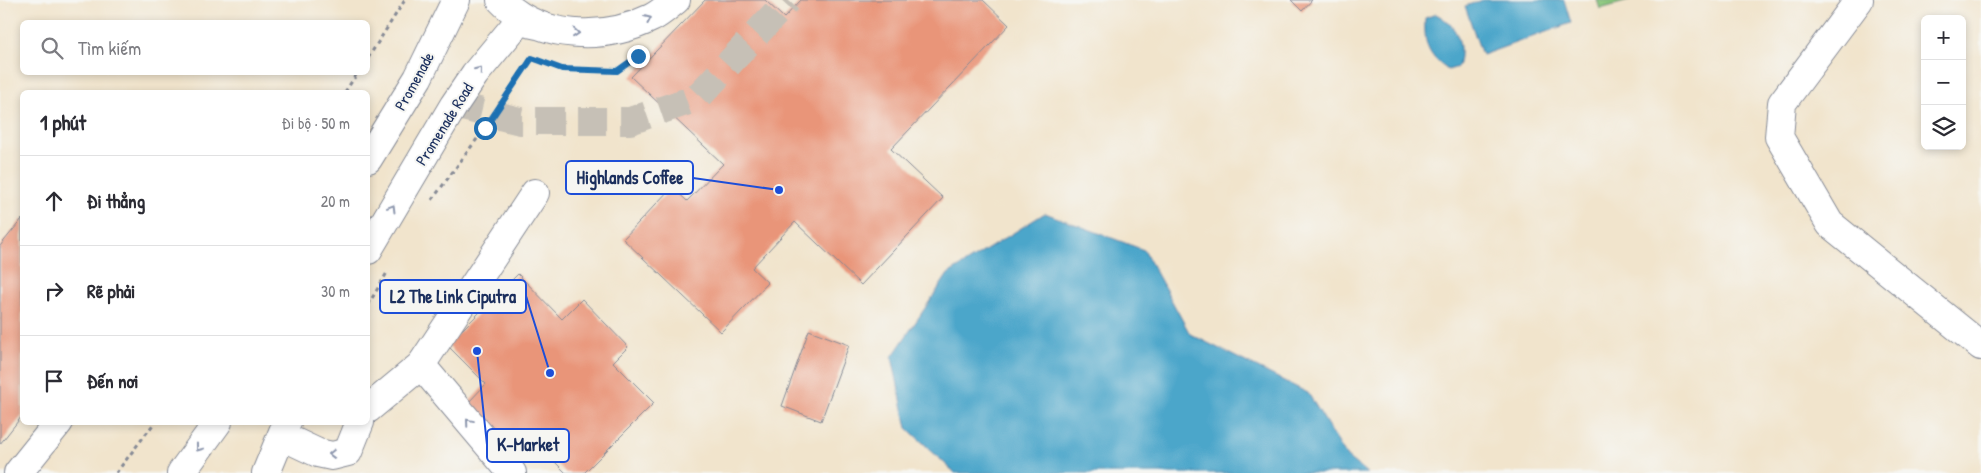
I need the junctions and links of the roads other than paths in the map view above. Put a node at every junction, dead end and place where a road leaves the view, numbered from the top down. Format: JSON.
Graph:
{"nodes":[{"id":1,"x":456,"y":0,"type":"edge"},
{"id":2,"x":501,"y":0,"type":"edge"},
{"id":3,"x":676,"y":0,"type":"edge"},
{"id":4,"x":1859,"y":0,"type":"edge"},
{"id":5,"x":538,"y":25,"type":"junction"},
{"id":6,"x":370,"y":156,"type":"edge"},
{"id":7,"x":535,"y":194,"type":"dead end"},
{"id":8,"x":370,"y":247,"type":"edge"},
{"id":9,"x":1981,"y":346,"type":"edge"},
{"id":10,"x":421,"y":365,"type":"junction"},
{"id":11,"x":370,"y":407,"type":"edge"},
{"id":12,"x":57,"y":425,"type":"edge"},
{"id":13,"x":216,"y":425,"type":"edge"},
{"id":14,"x":359,"y":425,"type":"edge"},
{"id":15,"x":284,"y":430,"type":"edge"},
{"id":16,"x":272,"y":471,"type":"edge"},
{"id":17,"x":18,"y":473,"type":"edge"},
{"id":18,"x":181,"y":473,"type":"edge"},
{"id":19,"x":512,"y":473,"type":"edge"}],
"edges":[{"from":1,"to":6,"type":"street","name":"Promenade"},
{"from":2,"to":5,"type":"street"},
{"from":5,"to":3,"type":"street","one_way":true},
{"from":4,"to":9,"type":"street"},
{"from":8,"to":5,"type":"street","name":"Promenade Road","one_way":true},
{"from":7,"to":10,"type":"street"},
{"from":10,"to":11,"type":"street"},
{"from":19,"to":10,"type":"street","one_way":true},
{"from":12,"to":17,"type":"street"},
{"from":13,"to":18,"type":"street","one_way":true},
{"from":14,"to":15,"type":"street","one_way":true},
{"from":15,"to":16,"type":"street"}]}
